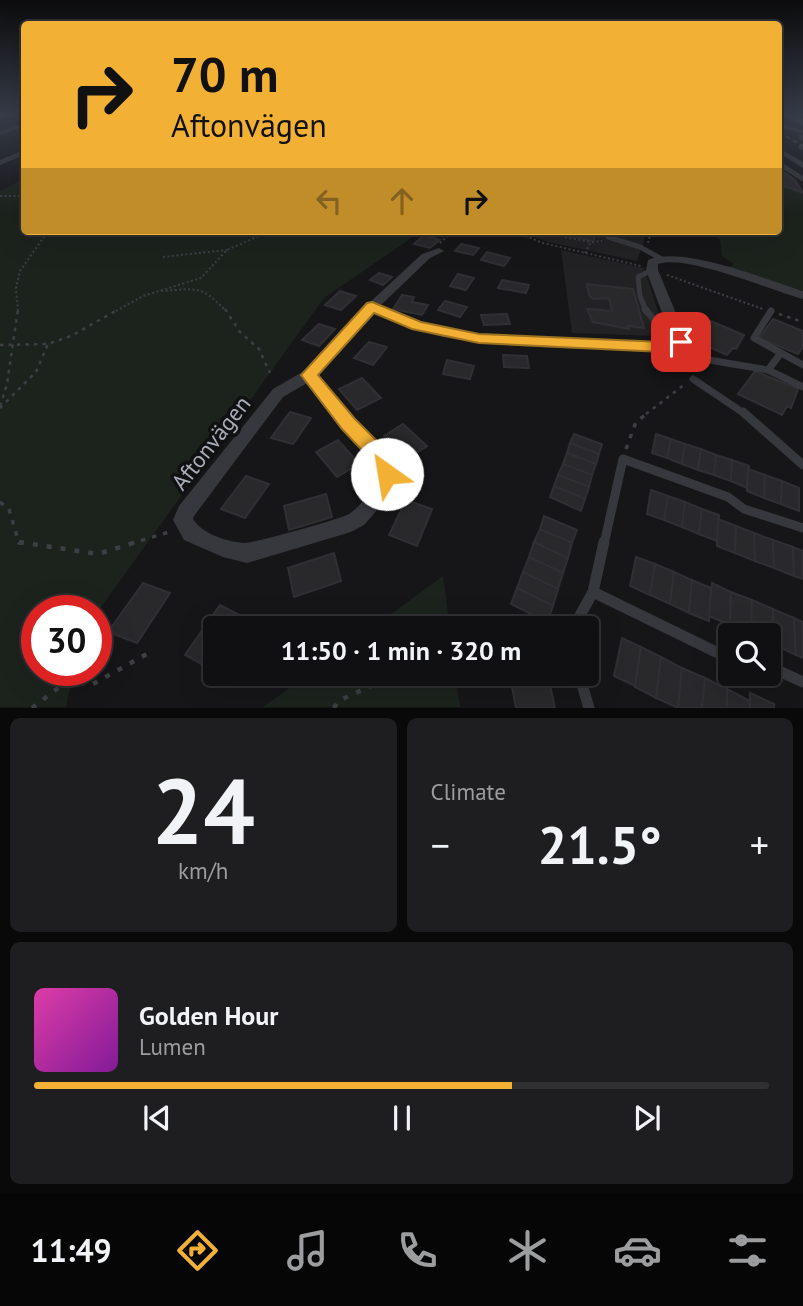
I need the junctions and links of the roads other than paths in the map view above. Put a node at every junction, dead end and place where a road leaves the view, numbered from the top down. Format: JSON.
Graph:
{"nodes":[{"id":1,"x":21,"y":153,"type":"edge"},
{"id":2,"x":782,"y":153,"type":"edge"},
{"id":3,"x":0,"y":163,"type":"edge"},
{"id":4,"x":782,"y":165,"type":"edge"},
{"id":5,"x":803,"y":166,"type":"edge"},
{"id":6,"x":803,"y":179,"type":"edge"},
{"id":7,"x":608,"y":237,"type":"road end"},
{"id":8,"x":439,"y":251,"type":"road end"},
{"id":9,"x":660,"y":258,"type":"junction"},
{"id":10,"x":652,"y":270,"type":"junction"},
{"id":11,"x":803,"y":295,"type":"edge"},
{"id":12,"x":372,"y":306,"type":"junction"},
{"id":13,"x":771,"y":312,"type":"dead end"},
{"id":14,"x":679,"y":338,"type":"junction"},
{"id":15,"x":781,"y":353,"type":"junction"},
{"id":16,"x":691,"y":356,"type":"joint"},
{"id":17,"x":803,"y":365,"type":"edge"},
{"id":18,"x":768,"y":370,"type":"junction"},
{"id":19,"x":309,"y":375,"type":"junction"},
{"id":20,"x":693,"y":379,"type":"road end"},
{"id":21,"x":803,"y":387,"type":"edge"},
{"id":22,"x":803,"y":465,"type":"edge"},
{"id":23,"x":803,"y":528,"type":"edge"},
{"id":24,"x":593,"y":592,"type":"junction"},
{"id":25,"x":580,"y":616,"type":"edge"},
{"id":26,"x":718,"y":652,"type":"edge"},
{"id":27,"x":781,"y":672,"type":"edge"},
{"id":28,"x":803,"y":682,"type":"edge"},
{"id":29,"x":583,"y":686,"type":"edge"},
{"id":30,"x":589,"y":708,"type":"edge"}],
"edges":[{"from":1,"to":3,"type":"street"},
{"from":2,"to":5,"type":"street"},
{"from":4,"to":6,"type":"lane"},
{"from":7,"to":9,"type":"lane"},
{"from":8,"to":12,"type":"street","name":"Aftonvägen"},
{"from":9,"to":10,"type":"street"},
{"from":9,"to":11,"type":"street"},
{"from":10,"to":14,"type":"street"},
{"from":10,"to":14,"type":"lane"},
{"from":12,"to":14,"type":"street"},
{"from":12,"to":19,"type":"street","name":"Aftonvägen"},
{"from":13,"to":15,"type":"lane"},
{"from":14,"to":16,"type":"street"},
{"from":15,"to":17,"type":"lane"},
{"from":15,"to":18,"type":"lane"},
{"from":16,"to":18,"type":"lane"},
{"from":18,"to":21,"type":"lane"},
{"from":19,"to":19,"type":"street","name":"Aftonvägen"},
{"from":20,"to":22,"type":"lane"},
{"from":23,"to":24,"type":"lane"},
{"from":24,"to":25,"type":"lane"},
{"from":24,"to":26,"type":"lane"},
{"from":27,"to":28,"type":"lane"},
{"from":29,"to":30,"type":"lane"}]}
